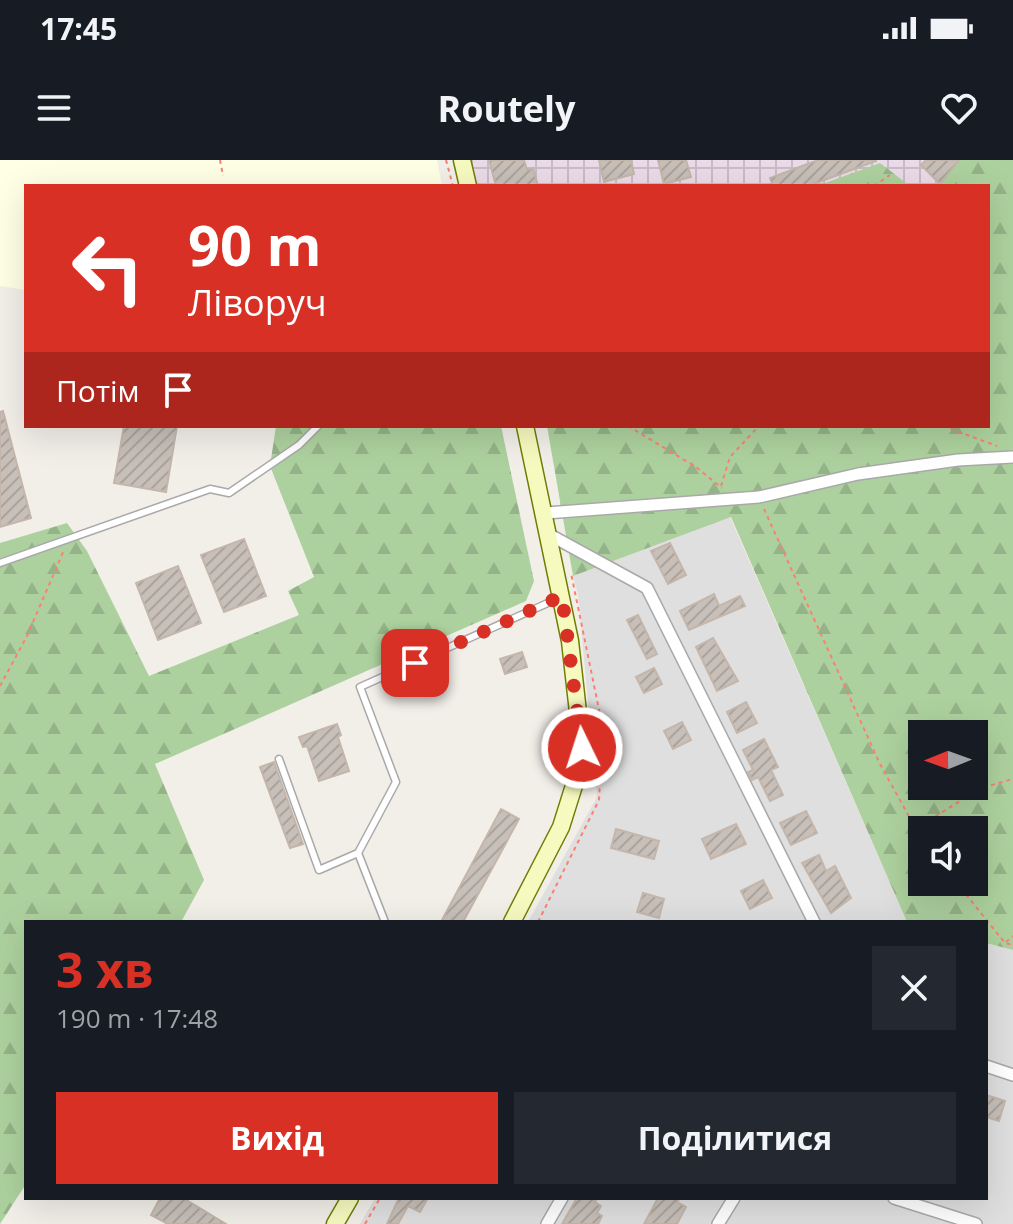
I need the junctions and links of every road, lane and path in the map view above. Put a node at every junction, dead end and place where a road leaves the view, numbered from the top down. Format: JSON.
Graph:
{"nodes":[{"id":1,"x":220,"y":160,"type":"edge"},
{"id":2,"x":446,"y":160,"type":"edge"},
{"id":3,"x":462,"y":160,"type":"edge"},
{"id":4,"x":890,"y":175,"type":"dead end"},
{"id":5,"x":223,"y":176,"type":"dead end"},
{"id":6,"x":452,"y":184,"type":"edge"},
{"id":7,"x":468,"y":184,"type":"edge"},
{"id":8,"x":877,"y":184,"type":"edge"},
{"id":9,"x":316,"y":428,"type":"edge"},
{"id":10,"x":525,"y":428,"type":"edge"},
{"id":11,"x":631,"y":428,"type":"edge"},
{"id":12,"x":757,"y":428,"type":"edge"},
{"id":13,"x":949,"y":428,"type":"edge"},
{"id":14,"x":999,"y":446,"type":"dead end"},
{"id":15,"x":1013,"y":457,"type":"edge"},
{"id":16,"x":721,"y":487,"type":"junction"},
{"id":17,"x":759,"y":497,"type":"junction"},
{"id":18,"x":735,"y":499,"type":"junction"},
{"id":19,"x":546,"y":513,"type":"junction"},
{"id":20,"x":550,"y":535,"type":"junction"},
{"id":21,"x":69,"y":540,"type":"junction"},
{"id":22,"x":0,"y":563,"type":"edge"},
{"id":23,"x":562,"y":596,"type":"junction"},
{"id":24,"x":0,"y":686,"type":"edge"},
{"id":25,"x":279,"y":759,"type":"dead end"},
{"id":26,"x":1013,"y":779,"type":"edge"},
{"id":27,"x":935,"y":816,"type":"edge"},
{"id":28,"x":908,"y":817,"type":"edge"},
{"id":29,"x":358,"y":853,"type":"junction"},
{"id":30,"x":967,"y":896,"type":"edge"},
{"id":31,"x":384,"y":920,"type":"edge"},
{"id":32,"x":513,"y":920,"type":"edge"},
{"id":33,"x":813,"y":920,"type":"edge"},
{"id":34,"x":987,"y":920,"type":"edge"},
{"id":35,"x":988,"y":922,"type":"edge"},
{"id":36,"x":1013,"y":936,"type":"edge"},
{"id":37,"x":1005,"y":943,"type":"junction"},
{"id":38,"x":1013,"y":945,"type":"edge"},
{"id":39,"x":988,"y":1067,"type":"edge"},
{"id":40,"x":1013,"y":1075,"type":"edge"},
{"id":41,"x":349,"y":1200,"type":"edge"},
{"id":42,"x":379,"y":1200,"type":"edge"},
{"id":43,"x":561,"y":1200,"type":"edge"},
{"id":44,"x":733,"y":1200,"type":"edge"},
{"id":45,"x":900,"y":1200,"type":"edge"},
{"id":46,"x":338,"y":1223,"type":"edge"},
{"id":47,"x":365,"y":1224,"type":"edge"},
{"id":48,"x":547,"y":1224,"type":"edge"},
{"id":49,"x":718,"y":1224,"type":"edge"},
{"id":50,"x":976,"y":1224,"type":"edge"}],
"edges":[{"from":1,"to":5,"type":"path"},
{"from":2,"to":6,"type":"path"},
{"from":3,"to":7,"type":"main road"},
{"from":4,"to":8,"type":"path"},
{"from":9,"to":21,"type":"lane"},
{"from":10,"to":19,"type":"main road"},
{"from":11,"to":16,"type":"path"},
{"from":12,"to":16,"type":"path"},
{"from":13,"to":14,"type":"path"},
{"from":15,"to":17,"type":"street"},
{"from":16,"to":18,"type":"path"},
{"from":17,"to":18,"type":"street"},
{"from":17,"to":28,"type":"path"},
{"from":18,"to":19,"type":"street"},
{"from":19,"to":20,"type":"main road"},
{"from":20,"to":23,"type":"main road"},
{"from":20,"to":33,"type":"street"},
{"from":21,"to":22,"type":"lane"},
{"from":21,"to":24,"type":"path"},
{"from":23,"to":29,"type":"lane"},
{"from":23,"to":32,"type":"main road"},
{"from":25,"to":29,"type":"lane"},
{"from":26,"to":27,"type":"path"},
{"from":29,"to":31,"type":"lane"},
{"from":30,"to":34,"type":"path"},
{"from":35,"to":37,"type":"path"},
{"from":36,"to":37,"type":"path"},
{"from":37,"to":38,"type":"path"},
{"from":39,"to":40,"type":"street"},
{"from":41,"to":46,"type":"main road"},
{"from":42,"to":47,"type":"path"},
{"from":43,"to":48,"type":"street"},
{"from":44,"to":49,"type":"street"},
{"from":45,"to":50,"type":"street"}]}
